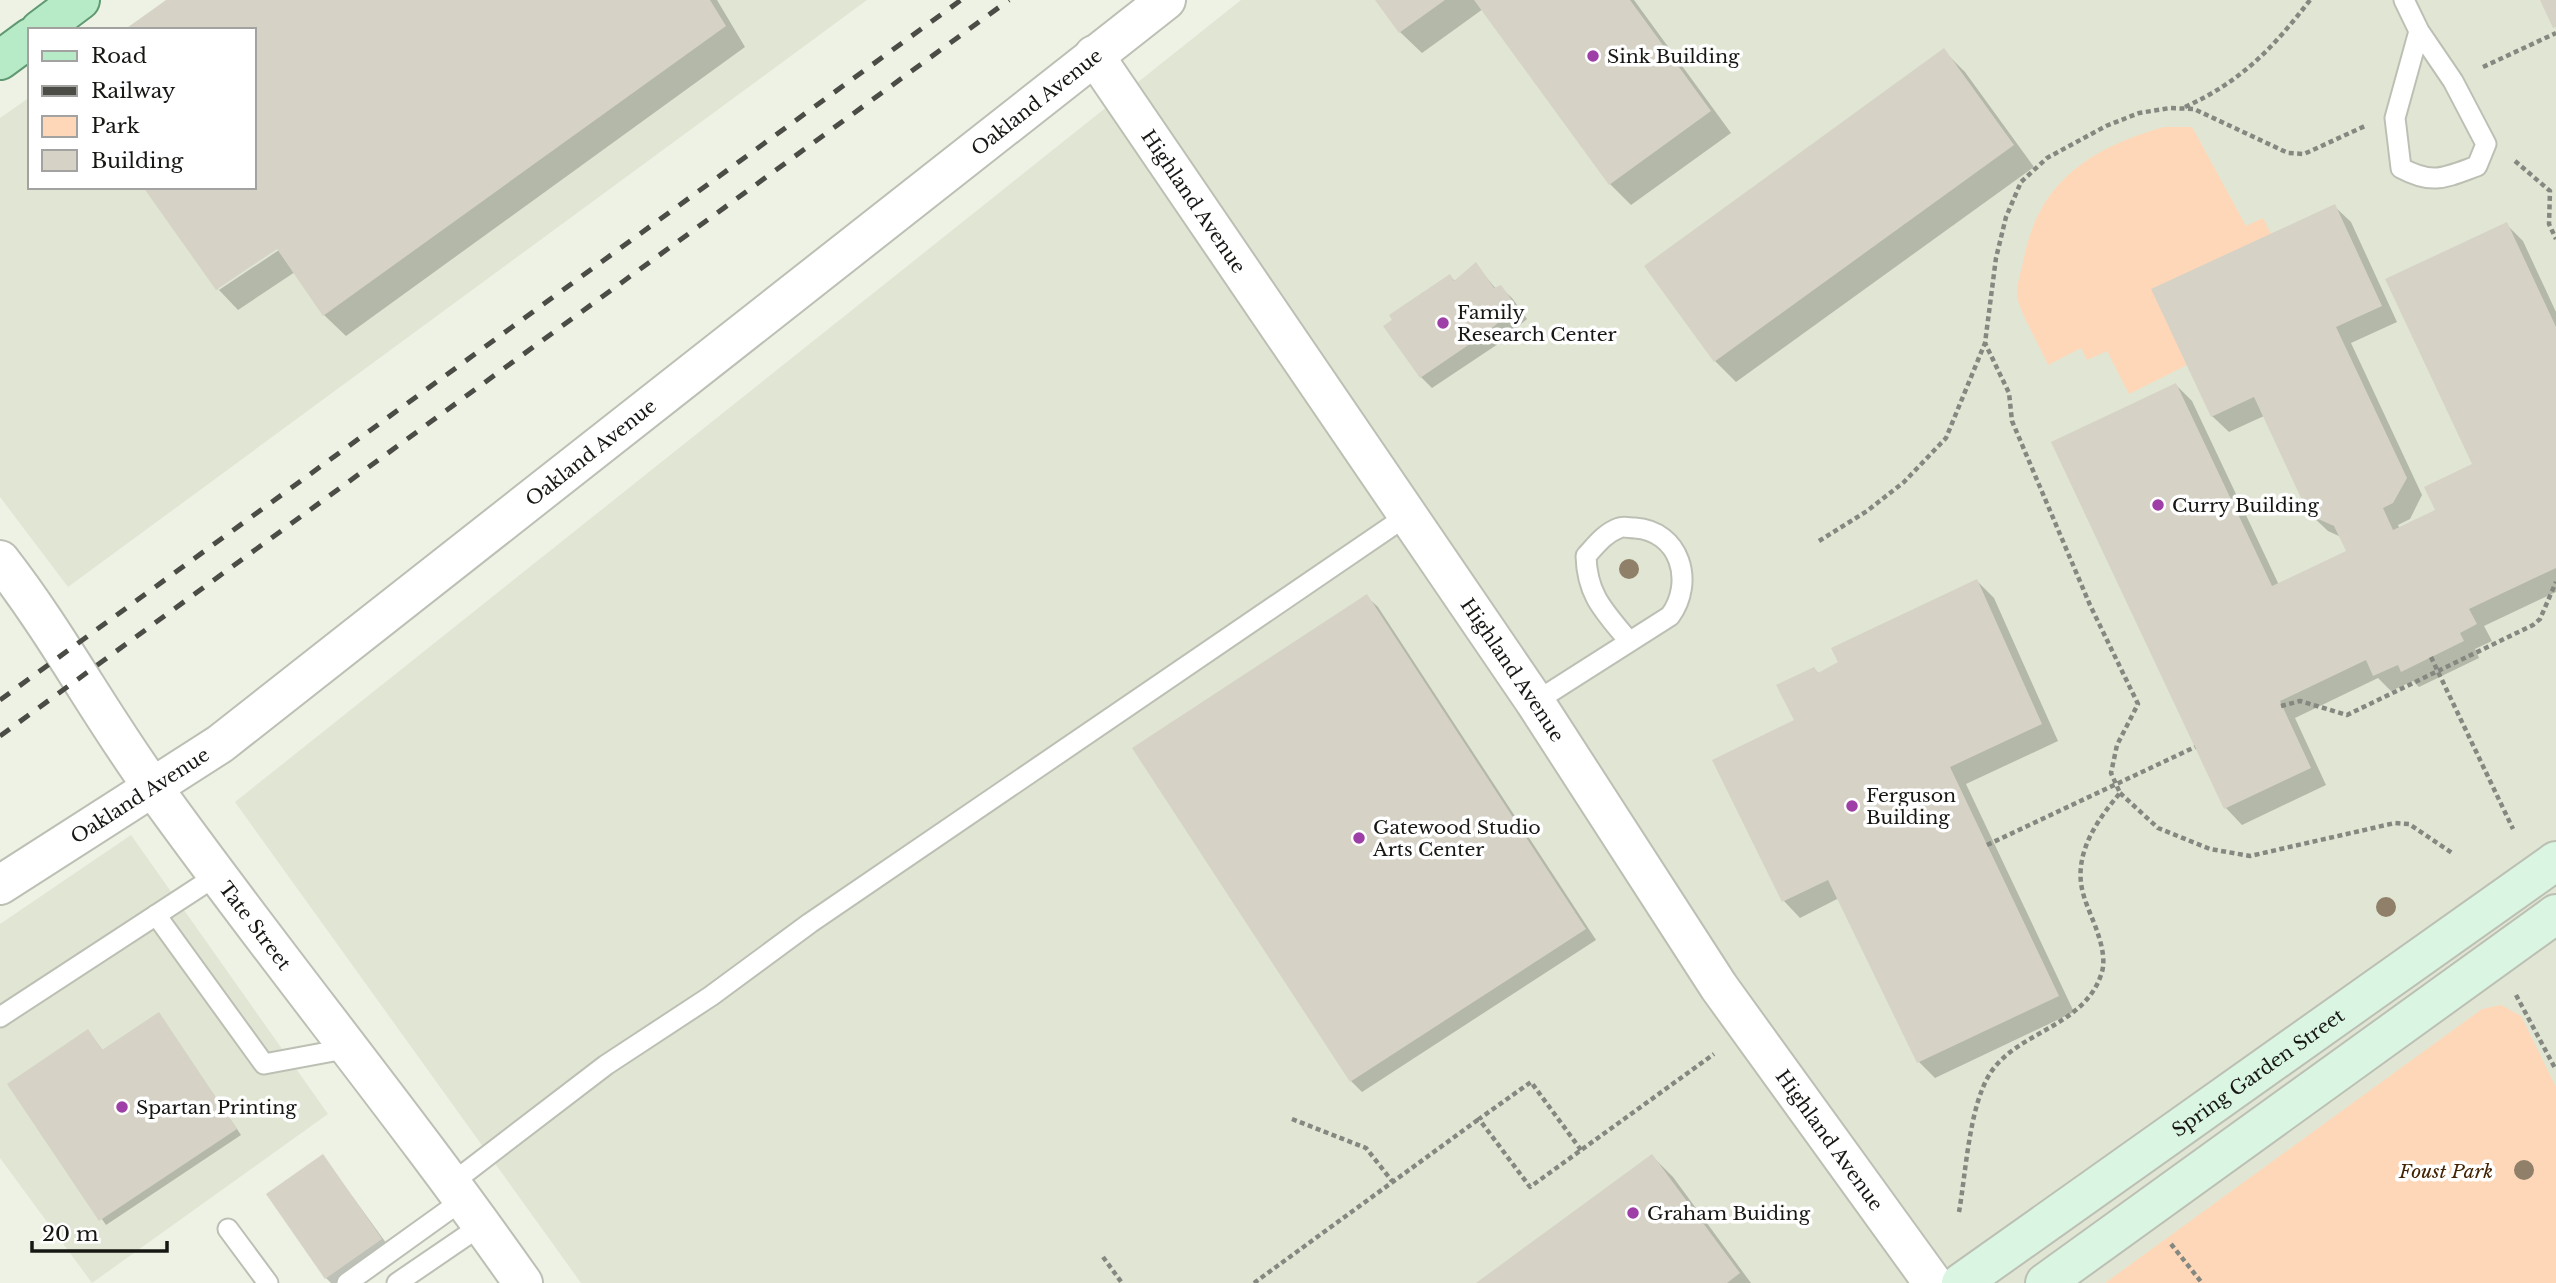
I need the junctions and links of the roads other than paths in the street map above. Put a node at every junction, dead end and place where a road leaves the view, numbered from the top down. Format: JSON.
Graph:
{"nodes":[{"id":1,"x":80,"y":0,"type":"edge"},
{"id":2,"x":1166,"y":0,"type":"edge"},
{"id":3,"x":2404,"y":0,"type":"edge"},
{"id":4,"x":43,"y":28,"type":"edge"},
{"id":5,"x":2419,"y":31,"type":"junction"},
{"id":6,"x":28,"y":39,"type":"edge"},
{"id":7,"x":1094,"y":55,"type":"junction"},
{"id":8,"x":0,"y":60,"type":"edge"},
{"id":9,"x":1408,"y":515,"type":"junction"},
{"id":10,"x":0,"y":560,"type":"edge"},
{"id":11,"x":1628,"y":640,"type":"junction"},
{"id":12,"x":1535,"y":702,"type":"junction"},
{"id":13,"x":153,"y":788,"type":"junction"},
{"id":14,"x":2543,"y":870,"type":"edge"},
{"id":15,"x":219,"y":874,"type":"junction"},
{"id":16,"x":0,"y":885,"type":"edge"},
{"id":17,"x":156,"y":915,"type":"junction"},
{"id":18,"x":2554,"y":923,"type":"edge"},
{"id":19,"x":0,"y":1017,"type":"edge"},
{"id":20,"x":350,"y":1048,"type":"junction"},
{"id":21,"x":466,"y":1202,"type":"junction"},
{"id":22,"x":228,"y":1229,"type":"dead end"},
{"id":23,"x":268,"y":1283,"type":"edge"},
{"id":24,"x":347,"y":1283,"type":"edge"},
{"id":25,"x":397,"y":1283,"type":"edge"},
{"id":26,"x":523,"y":1283,"type":"edge"},
{"id":27,"x":1933,"y":1283,"type":"edge"},
{"id":28,"x":1961,"y":1283,"type":"edge"},
{"id":29,"x":2045,"y":1283,"type":"edge"}],
"edges":[{"from":1,"to":4,"type":"main road"},
{"from":2,"to":7,"type":"street","name":"Oakland Avenue"},
{"from":3,"to":5,"type":"lane"},
{"from":5,"to":5,"type":"lane"},
{"from":6,"to":8,"type":"main road"},
{"from":7,"to":9,"type":"street","name":"Highland Avenue"},
{"from":7,"to":13,"type":"street","name":"Oakland Avenue"},
{"from":9,"to":12,"type":"street","name":"Highland Avenue"},
{"from":9,"to":21,"type":"lane"},
{"from":10,"to":13,"type":"street","name":"Tate Street"},
{"from":11,"to":11,"type":"lane"},
{"from":11,"to":12,"type":"lane"},
{"from":12,"to":27,"type":"street","name":"Highland Avenue"},
{"from":13,"to":15,"type":"street","name":"Tate Street"},
{"from":13,"to":16,"type":"street","name":"Oakland Avenue"},
{"from":14,"to":18,"type":"lane"},
{"from":14,"to":28,"type":"main road","name":"Spring Garden Street"},
{"from":15,"to":17,"type":"lane"},
{"from":15,"to":20,"type":"street","name":"Tate Street"},
{"from":17,"to":19,"type":"lane"},
{"from":17,"to":20,"type":"lane"},
{"from":18,"to":29,"type":"main road"},
{"from":20,"to":21,"type":"street","name":"Tate Street"},
{"from":21,"to":24,"type":"lane"},
{"from":21,"to":25,"type":"lane"},
{"from":21,"to":26,"type":"street","name":"Tate Street"},
{"from":22,"to":23,"type":"lane"}]}
